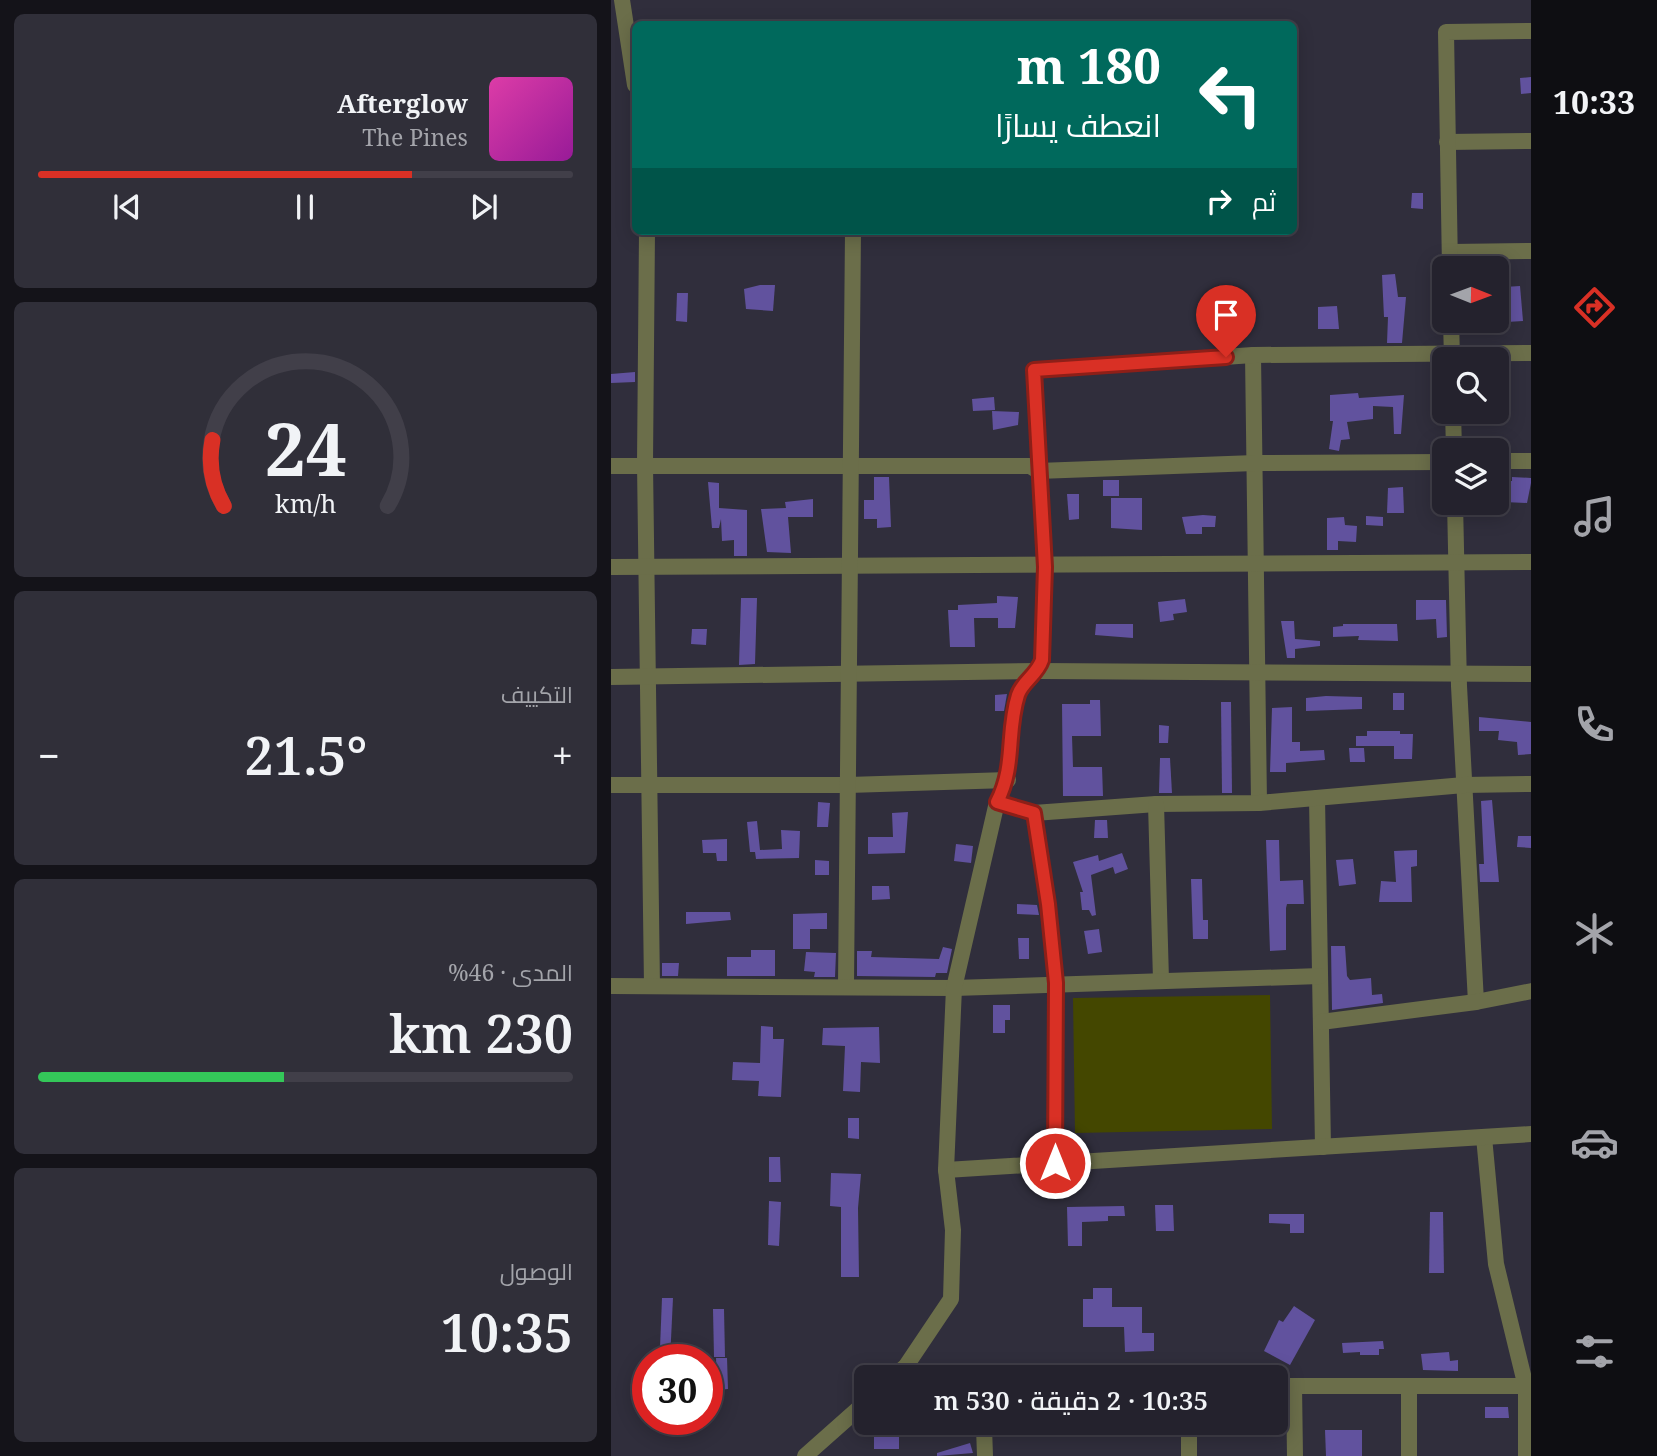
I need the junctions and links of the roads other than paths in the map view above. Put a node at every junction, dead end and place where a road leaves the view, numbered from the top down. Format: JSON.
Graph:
{"nodes":[{"id":1,"x":622,"y":0,"type":"edge"},
{"id":2,"x":1531,"y":31,"type":"edge"},
{"id":3,"x":632,"y":65,"type":"edge"},
{"id":4,"x":1531,"y":141,"type":"edge"},
{"id":5,"x":1447,"y":142,"type":"junction"},
{"id":6,"x":647,"y":235,"type":"edge"},
{"id":7,"x":853,"y":235,"type":"edge"},
{"id":8,"x":1531,"y":251,"type":"edge"},
{"id":9,"x":1450,"y":256,"type":"edge"},
{"id":10,"x":1486,"y":256,"type":"edge"},
{"id":11,"x":1531,"y":353,"type":"edge"},
{"id":12,"x":1509,"y":354,"type":"edge"},
{"id":13,"x":1253,"y":355,"type":"junction"},
{"id":14,"x":1432,"y":356,"type":"edge"},
{"id":15,"x":1509,"y":461,"type":"edge"},
{"id":16,"x":1531,"y":461,"type":"edge"},
{"id":17,"x":1432,"y":462,"type":"edge"},
{"id":18,"x":1254,"y":463,"type":"junction"},
{"id":19,"x":851,"y":465,"type":"junction"},
{"id":20,"x":611,"y":466,"type":"edge"},
{"id":21,"x":645,"y":466,"type":"junction"},
{"id":22,"x":1038,"y":471,"type":"junction"},
{"id":23,"x":1455,"y":515,"type":"edge"},
{"id":24,"x":1531,"y":562,"type":"edge"},
{"id":25,"x":1457,"y":563,"type":"junction"},
{"id":26,"x":1256,"y":565,"type":"junction"},
{"id":27,"x":850,"y":566,"type":"junction"},
{"id":28,"x":611,"y":567,"type":"edge"},
{"id":29,"x":647,"y":567,"type":"junction"},
{"id":30,"x":1045,"y":567,"type":"junction"},
{"id":31,"x":1039,"y":671,"type":"junction"},
{"id":32,"x":1257,"y":674,"type":"junction"},
{"id":33,"x":1459,"y":674,"type":"junction"},
{"id":34,"x":1531,"y":674,"type":"edge"},
{"id":35,"x":849,"y":676,"type":"junction"},
{"id":36,"x":611,"y":677,"type":"edge"},
{"id":37,"x":649,"y":677,"type":"junction"},
{"id":38,"x":1008,"y":780,"type":"junction"},
{"id":39,"x":650,"y":784,"type":"junction"},
{"id":40,"x":1531,"y":784,"type":"edge"},
{"id":41,"x":611,"y":785,"type":"edge"},
{"id":42,"x":848,"y":785,"type":"junction"},
{"id":43,"x":1464,"y":785,"type":"junction"},
{"id":44,"x":1317,"y":798,"type":"junction"},
{"id":45,"x":997,"y":802,"type":"junction"},
{"id":46,"x":1259,"y":803,"type":"junction"},
{"id":47,"x":1156,"y":804,"type":"junction"},
{"id":48,"x":1034,"y":813,"type":"junction"},
{"id":49,"x":1320,"y":976,"type":"junction"},
{"id":50,"x":1161,"y":980,"type":"junction"},
{"id":51,"x":1056,"y":983,"type":"junction"},
{"id":52,"x":847,"y":985,"type":"junction"},
{"id":53,"x":611,"y":986,"type":"edge"},
{"id":54,"x":652,"y":986,"type":"junction"},
{"id":55,"x":954,"y":988,"type":"junction"},
{"id":56,"x":1531,"y":991,"type":"edge"},
{"id":57,"x":1476,"y":1002,"type":"junction"},
{"id":58,"x":1321,"y":1022,"type":"junction"},
{"id":59,"x":1531,"y":1134,"type":"edge"},
{"id":60,"x":1484,"y":1137,"type":"junction"},
{"id":61,"x":1323,"y":1147,"type":"junction"},
{"id":62,"x":1055,"y":1163,"type":"junction"},
{"id":63,"x":946,"y":1170,"type":"junction"},
{"id":64,"x":907,"y":1365,"type":"edge"},
{"id":65,"x":1409,"y":1385,"type":"junction"},
{"id":66,"x":1288,"y":1386,"type":"edge"},
{"id":67,"x":1294,"y":1386,"type":"junction"},
{"id":68,"x":1528,"y":1387,"type":"edge"},
{"id":69,"x":854,"y":1413,"type":"edge"},
{"id":70,"x":985,"y":1435,"type":"edge"},
{"id":71,"x":1189,"y":1435,"type":"edge"},
{"id":72,"x":805,"y":1456,"type":"edge"},
{"id":73,"x":985,"y":1456,"type":"edge"},
{"id":74,"x":1189,"y":1456,"type":"edge"},
{"id":75,"x":1295,"y":1456,"type":"edge"},
{"id":76,"x":1410,"y":1456,"type":"edge"},
{"id":77,"x":1526,"y":1456,"type":"edge"}],
"edges":[{"from":1,"to":3,"type":"street"},
{"from":2,"to":5,"type":"street"},
{"from":4,"to":5,"type":"street"},
{"from":5,"to":9,"type":"street"},
{"from":6,"to":21,"type":"street"},
{"from":7,"to":19,"type":"street"},
{"from":8,"to":10,"type":"street"},
{"from":11,"to":12,"type":"street"},
{"from":13,"to":14,"type":"street"},
{"from":13,"to":18,"type":"street"},
{"from":13,"to":22,"type":"street"},
{"from":15,"to":16,"type":"street"},
{"from":17,"to":18,"type":"street"},
{"from":18,"to":22,"type":"street"},
{"from":18,"to":26,"type":"street"},
{"from":19,"to":21,"type":"street"},
{"from":19,"to":22,"type":"street"},
{"from":19,"to":27,"type":"street"},
{"from":20,"to":21,"type":"street"},
{"from":21,"to":29,"type":"street"},
{"from":22,"to":30,"type":"street"},
{"from":23,"to":25,"type":"street"},
{"from":24,"to":25,"type":"street"},
{"from":25,"to":26,"type":"street"},
{"from":25,"to":33,"type":"street"},
{"from":26,"to":30,"type":"street"},
{"from":26,"to":32,"type":"street"},
{"from":27,"to":29,"type":"street"},
{"from":27,"to":30,"type":"street"},
{"from":27,"to":35,"type":"street"},
{"from":28,"to":29,"type":"street"},
{"from":29,"to":37,"type":"street"},
{"from":30,"to":31,"type":"street"},
{"from":31,"to":32,"type":"street"},
{"from":31,"to":35,"type":"street"},
{"from":31,"to":38,"type":"street"},
{"from":32,"to":33,"type":"street"},
{"from":32,"to":46,"type":"street"},
{"from":33,"to":34,"type":"street"},
{"from":33,"to":43,"type":"street"},
{"from":35,"to":37,"type":"street"},
{"from":35,"to":42,"type":"street"},
{"from":36,"to":37,"type":"street"},
{"from":37,"to":39,"type":"street"},
{"from":38,"to":42,"type":"street"},
{"from":38,"to":45,"type":"street"},
{"from":39,"to":41,"type":"street"},
{"from":39,"to":42,"type":"street"},
{"from":39,"to":54,"type":"street"},
{"from":40,"to":43,"type":"street"},
{"from":42,"to":52,"type":"street"},
{"from":43,"to":44,"type":"street"},
{"from":43,"to":57,"type":"street"},
{"from":44,"to":46,"type":"street"},
{"from":44,"to":49,"type":"street"},
{"from":45,"to":48,"type":"street"},
{"from":45,"to":55,"type":"street"},
{"from":46,"to":47,"type":"street"},
{"from":47,"to":48,"type":"street"},
{"from":47,"to":50,"type":"street"},
{"from":48,"to":51,"type":"street"},
{"from":49,"to":50,"type":"street"},
{"from":49,"to":58,"type":"street"},
{"from":50,"to":51,"type":"street"},
{"from":51,"to":55,"type":"street"},
{"from":51,"to":62,"type":"street"},
{"from":52,"to":54,"type":"street"},
{"from":52,"to":55,"type":"street"},
{"from":53,"to":54,"type":"street"},
{"from":55,"to":63,"type":"street"},
{"from":56,"to":57,"type":"street"},
{"from":57,"to":58,"type":"street"},
{"from":58,"to":61,"type":"street"},
{"from":59,"to":60,"type":"street"},
{"from":60,"to":61,"type":"street"},
{"from":60,"to":68,"type":"street"},
{"from":61,"to":62,"type":"street"},
{"from":62,"to":63,"type":"street"},
{"from":63,"to":64,"type":"street"},
{"from":65,"to":67,"type":"street"},
{"from":65,"to":68,"type":"street"},
{"from":65,"to":76,"type":"street"},
{"from":66,"to":67,"type":"street"},
{"from":67,"to":75,"type":"street"},
{"from":68,"to":77,"type":"street"},
{"from":69,"to":72,"type":"street"},
{"from":70,"to":73,"type":"street"},
{"from":71,"to":74,"type":"street"}]}
